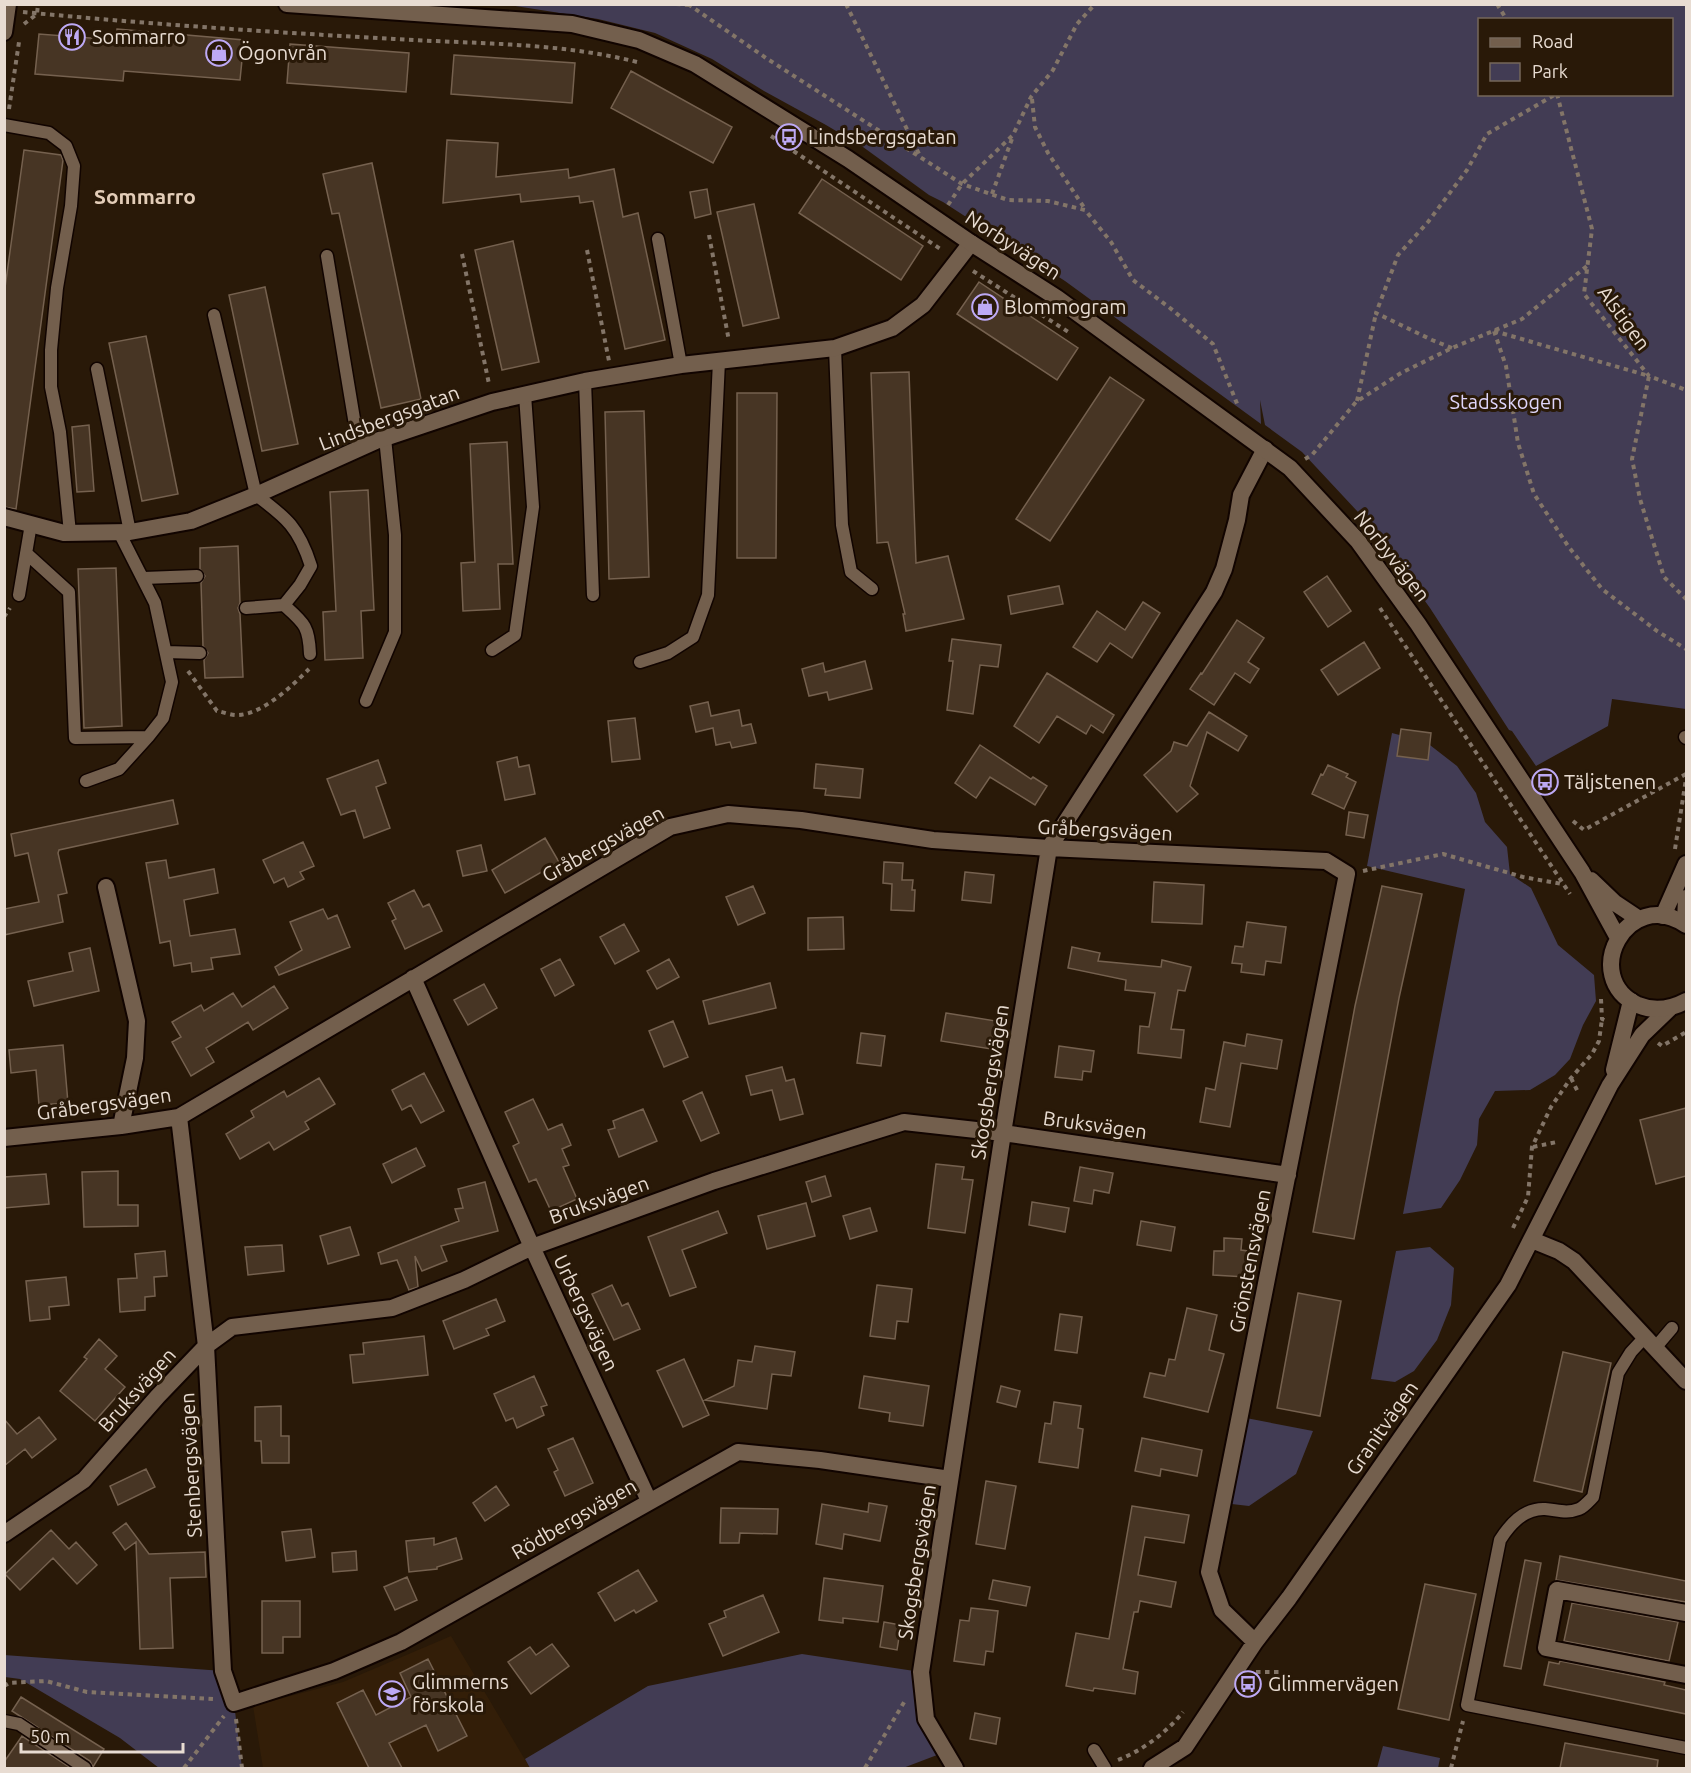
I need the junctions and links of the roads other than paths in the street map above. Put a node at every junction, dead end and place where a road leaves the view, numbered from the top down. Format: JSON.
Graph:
{"nodes":[{"id":1,"x":287,"y":4,"type":"edge"},
{"id":2,"x":320,"y":5,"type":"edge"},
{"id":3,"x":7,"y":8,"type":"edge"},
{"id":4,"x":12,"y":34,"type":"edge"},
{"id":5,"x":6,"y":125,"type":"edge"},
{"id":6,"x":658,"y":239,"type":"dead end"},
{"id":7,"x":971,"y":243,"type":"junction"},
{"id":8,"x":327,"y":256,"type":"dead end"},
{"id":9,"x":214,"y":315,"type":"dead end"},
{"id":10,"x":836,"y":348,"type":"junction"},
{"id":11,"x":726,"y":360,"type":"junction"},
{"id":12,"x":681,"y":365,"type":"junction"},
{"id":13,"x":97,"y":369,"type":"dead end"},
{"id":14,"x":585,"y":381,"type":"junction"},
{"id":15,"x":525,"y":395,"type":"junction"},
{"id":16,"x":385,"y":438,"type":"junction"},
{"id":17,"x":359,"y":449,"type":"junction"},
{"id":18,"x":1265,"y":449,"type":"junction"},
{"id":19,"x":256,"y":495,"type":"junction"},
{"id":20,"x":4,"y":517,"type":"edge"},
{"id":21,"x":31,"y":524,"type":"junction"},
{"id":22,"x":70,"y":532,"type":"junction"},
{"id":23,"x":125,"y":532,"type":"junction"},
{"id":24,"x":26,"y":553,"type":"junction"},
{"id":25,"x":197,"y":576,"type":"dead end"},
{"id":26,"x":144,"y":578,"type":"junction"},
{"id":27,"x":872,"y":589,"type":"dead end"},
{"id":28,"x":19,"y":595,"type":"dead end"},
{"id":29,"x":593,"y":595,"type":"dead end"},
{"id":30,"x":284,"y":605,"type":"junction"},
{"id":31,"x":246,"y":608,"type":"dead end"},
{"id":32,"x":492,"y":650,"type":"dead end"},
{"id":33,"x":172,"y":652,"type":"junction"},
{"id":34,"x":200,"y":653,"type":"dead end"},
{"id":35,"x":310,"y":654,"type":"road end"},
{"id":36,"x":640,"y":662,"type":"dead end"},
{"id":37,"x":366,"y":701,"type":"dead end"},
{"id":38,"x":148,"y":736,"type":"junction"},
{"id":39,"x":86,"y":781,"type":"dead end"},
{"id":40,"x":1049,"y":848,"type":"junction"},
{"id":41,"x":1680,"y":860,"type":"edge"},
{"id":42,"x":1582,"y":872,"type":"junction"},
{"id":43,"x":1347,"y":874,"type":"joint"},
{"id":44,"x":105,"y":887,"type":"dead end"},
{"id":45,"x":1686,"y":898,"type":"edge"},
{"id":46,"x":1664,"y":916,"type":"junction"},
{"id":47,"x":1639,"y":919,"type":"junction"},
{"id":48,"x":1686,"y":924,"type":"edge"},
{"id":49,"x":1618,"y":938,"type":"junction"},
{"id":50,"x":413,"y":978,"type":"junction"},
{"id":51,"x":1631,"y":1001,"type":"junction"},
{"id":52,"x":1686,"y":1001,"type":"edge"},
{"id":53,"x":1669,"y":1009,"type":"junction"},
{"id":54,"x":1610,"y":1085,"type":"junction"},
{"id":55,"x":179,"y":1117,"type":"junction"},
{"id":56,"x":121,"y":1126,"type":"junction"},
{"id":57,"x":1003,"y":1132,"type":"junction"},
{"id":58,"x":4,"y":1138,"type":"edge"},
{"id":59,"x":1288,"y":1175,"type":"junction"},
{"id":60,"x":1532,"y":1240,"type":"junction"},
{"id":61,"x":532,"y":1246,"type":"junction"},
{"id":62,"x":1672,"y":1328,"type":"dead end"},
{"id":63,"x":1650,"y":1343,"type":"junction"},
{"id":64,"x":206,"y":1346,"type":"junction"},
{"id":65,"x":1686,"y":1381,"type":"edge"},
{"id":66,"x":950,"y":1479,"type":"junction"},
{"id":67,"x":649,"y":1501,"type":"junction"},
{"id":68,"x":4,"y":1534,"type":"edge"},
{"id":69,"x":1686,"y":1613,"type":"edge"},
{"id":70,"x":1255,"y":1642,"type":"junction"},
{"id":71,"x":1686,"y":1675,"type":"edge"},
{"id":72,"x":234,"y":1703,"type":"joint"},
{"id":73,"x":4,"y":1721,"type":"edge"},
{"id":74,"x":1686,"y":1748,"type":"edge"},
{"id":75,"x":1094,"y":1750,"type":"dead end"},
{"id":76,"x":1105,"y":1767,"type":"edge"},
{"id":77,"x":86,"y":1768,"type":"edge"},
{"id":78,"x":955,"y":1768,"type":"edge"},
{"id":79,"x":1152,"y":1768,"type":"edge"}],
"edges":[{"from":1,"to":2,"type":"street","name":"Norbyvägen"},
{"from":2,"to":7,"type":"street","name":"Norbyvägen"},
{"from":3,"to":4,"type":"street"},
{"from":5,"to":22,"type":"lane"},
{"from":6,"to":12,"type":"lane"},
{"from":7,"to":10,"type":"street","name":"Lindsbergsgatan"},
{"from":7,"to":18,"type":"street","name":"Norbyvägen"},
{"from":8,"to":17,"type":"lane"},
{"from":9,"to":19,"type":"lane"},
{"from":10,"to":11,"type":"street","name":"Lindsbergsgatan"},
{"from":10,"to":27,"type":"lane"},
{"from":11,"to":12,"type":"street","name":"Lindsbergsgatan"},
{"from":11,"to":36,"type":"lane"},
{"from":12,"to":14,"type":"street","name":"Lindsbergsgatan"},
{"from":13,"to":23,"type":"lane"},
{"from":14,"to":15,"type":"street","name":"Lindsbergsgatan"},
{"from":14,"to":29,"type":"lane"},
{"from":15,"to":16,"type":"street","name":"Lindsbergsgatan"},
{"from":15,"to":32,"type":"lane"},
{"from":16,"to":17,"type":"street","name":"Lindsbergsgatan"},
{"from":16,"to":37,"type":"lane"},
{"from":17,"to":19,"type":"street","name":"Lindsbergsgatan"},
{"from":18,"to":40,"type":"street","name":"Skogsbergsvägen"},
{"from":18,"to":42,"type":"street","name":"Norbyvägen"},
{"from":19,"to":23,"type":"street","name":"Lindsbergsgatan"},
{"from":19,"to":30,"type":"lane"},
{"from":20,"to":21,"type":"street","name":"Lindsbergsgatan"},
{"from":21,"to":22,"type":"street","name":"Lindsbergsgatan"},
{"from":21,"to":24,"type":"lane"},
{"from":22,"to":23,"type":"street","name":"Lindsbergsgatan"},
{"from":23,"to":26,"type":"lane"},
{"from":24,"to":28,"type":"lane"},
{"from":24,"to":38,"type":"lane"},
{"from":25,"to":26,"type":"lane"},
{"from":26,"to":33,"type":"lane"},
{"from":30,"to":31,"type":"lane"},
{"from":30,"to":35,"type":"lane"},
{"from":33,"to":34,"type":"lane"},
{"from":33,"to":38,"type":"lane"},
{"from":38,"to":39,"type":"lane"},
{"from":40,"to":43,"type":"street","name":"Gråbergsvägen"},
{"from":40,"to":50,"type":"street","name":"Gråbergsvägen"},
{"from":40,"to":57,"type":"street","name":"Skogsbergsvägen"},
{"from":41,"to":46,"type":"street"},
{"from":42,"to":47,"type":"street","name":"Norbyvägen"},
{"from":42,"to":49,"type":"street","name":"Norbyvägen"},
{"from":43,"to":59,"type":"street","name":"Grönstensvägen"},
{"from":44,"to":56,"type":"street"},
{"from":45,"to":48,"type":"street"},
{"from":46,"to":47,"type":"street"},
{"from":46,"to":48,"type":"street"},
{"from":47,"to":49,"type":"street"},
{"from":49,"to":51,"type":"street"},
{"from":50,"to":55,"type":"street","name":"Gråbergsvägen"},
{"from":50,"to":61,"type":"street","name":"Urbergsvägen"},
{"from":51,"to":53,"type":"street"},
{"from":51,"to":54,"type":"street","name":"Granitvägen"},
{"from":52,"to":53,"type":"street"},
{"from":53,"to":54,"type":"street","name":"Granitvägen"},
{"from":54,"to":60,"type":"street","name":"Granitvägen"},
{"from":55,"to":56,"type":"street","name":"Gråbergsvägen"},
{"from":55,"to":64,"type":"street","name":"Stenbergsvägen"},
{"from":56,"to":58,"type":"street","name":"Gråbergsvägen"},
{"from":57,"to":59,"type":"street","name":"Bruksvägen"},
{"from":57,"to":61,"type":"street","name":"Bruksvägen"},
{"from":57,"to":66,"type":"street","name":"Skogsbergsvägen"},
{"from":59,"to":70,"type":"street","name":"Grönstensvägen"},
{"from":60,"to":63,"type":"street"},
{"from":60,"to":70,"type":"street","name":"Granitvägen"},
{"from":61,"to":64,"type":"street","name":"Bruksvägen"},
{"from":61,"to":67,"type":"street","name":"Urbergsvägen"},
{"from":62,"to":63,"type":"lane"},
{"from":63,"to":65,"type":"street"},
{"from":63,"to":74,"type":"lane"},
{"from":64,"to":68,"type":"street","name":"Bruksvägen"},
{"from":64,"to":72,"type":"street","name":"Stenbergsvägen"},
{"from":66,"to":67,"type":"street","name":"Rödbergsvägen"},
{"from":66,"to":78,"type":"street","name":"Skogsbergsvägen"},
{"from":67,"to":72,"type":"street","name":"Rödbergsvägen"},
{"from":69,"to":71,"type":"street"},
{"from":70,"to":79,"type":"street","name":"Granitvägen"},
{"from":73,"to":77,"type":"lane"},
{"from":75,"to":76,"type":"lane"}]}
